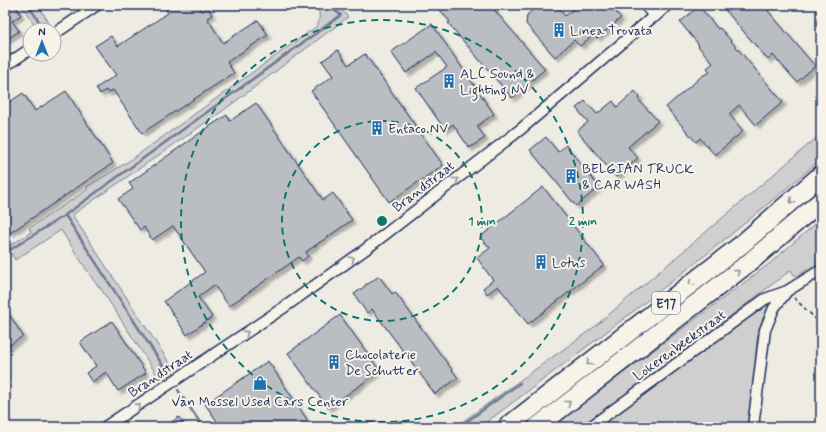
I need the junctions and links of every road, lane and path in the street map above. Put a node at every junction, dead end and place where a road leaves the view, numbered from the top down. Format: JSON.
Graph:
{"nodes":[{"id":1,"x":97,"y":5,"type":"edge"},
{"id":2,"x":645,"y":5,"type":"edge"},
{"id":3,"x":666,"y":5,"type":"edge"},
{"id":4,"x":654,"y":16,"type":"junction"},
{"id":5,"x":62,"y":29,"type":"edge"},
{"id":6,"x":22,"y":55,"type":"edge"},
{"id":7,"x":5,"y":66,"type":"edge"},
{"id":8,"x":821,"y":175,"type":"edge"},
{"id":9,"x":821,"y":201,"type":"edge"},
{"id":10,"x":821,"y":270,"type":"edge"},
{"id":11,"x":787,"y":291,"type":"junction"},
{"id":12,"x":821,"y":324,"type":"edge"},
{"id":13,"x":105,"y":427,"type":"edge"},
{"id":14,"x":506,"y":427,"type":"edge"},
{"id":15,"x":538,"y":427,"type":"edge"},
{"id":16,"x":590,"y":427,"type":"edge"},
{"id":17,"x":753,"y":427,"type":"edge"}],
"edges":[{"from":1,"to":5,"type":"street"},
{"from":2,"to":4,"type":"street"},
{"from":3,"to":4,"type":"street","name":"Brandstraat"},
{"from":13,"to":4,"type":"street","name":"Brandstraat","one_way":true},
{"from":6,"to":7,"type":"street"},
{"from":8,"to":14,"type":"highway","number":"E17","one_way":true},
{"from":15,"to":9,"type":"highway","number":"E17","one_way":true},
{"from":10,"to":11,"type":"street"},
{"from":11,"to":12,"type":"path"},
{"from":11,"to":16,"type":"street","name":"Lokerenbeekstraat"},
{"from":11,"to":17,"type":"street"}]}
